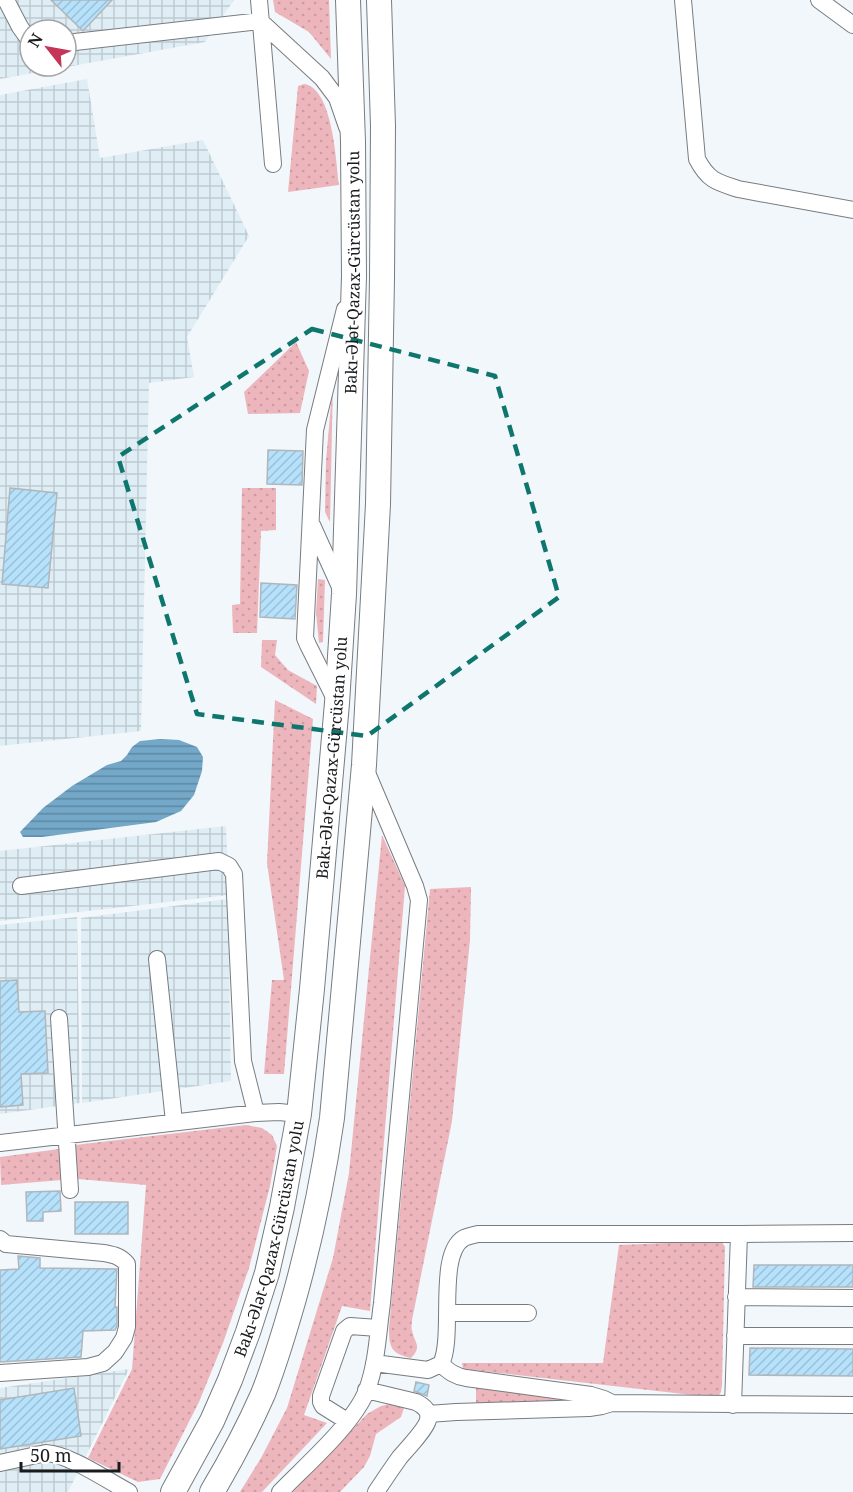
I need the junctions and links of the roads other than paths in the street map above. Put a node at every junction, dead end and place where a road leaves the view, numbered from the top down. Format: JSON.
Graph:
{"nodes":[{"id":1,"x":6,"y":0,"type":"edge"},
{"id":2,"x":259,"y":0,"type":"edge"},
{"id":3,"x":348,"y":0,"type":"edge"},
{"id":4,"x":379,"y":0,"type":"edge"},
{"id":5,"x":683,"y":0,"type":"edge"},
{"id":6,"x":819,"y":0,"type":"edge"},
{"id":7,"x":260,"y":21,"type":"junction"},
{"id":8,"x":18,"y":22,"type":"edge"},
{"id":9,"x":853,"y":25,"type":"edge"},
{"id":10,"x":78,"y":42,"type":"edge"},
{"id":11,"x":353,"y":142,"type":"junction"},
{"id":12,"x":273,"y":164,"type":"dead end"},
{"id":13,"x":853,"y":210,"type":"edge"},
{"id":14,"x":354,"y":276,"type":"junction"},
{"id":15,"x":311,"y":522,"type":"junction"},
{"id":16,"x":344,"y":594,"type":"junction"},
{"id":17,"x":337,"y":703,"type":"junction"},
{"id":18,"x":364,"y":765,"type":"junction"},
{"id":19,"x":21,"y":886,"type":"dead end"},
{"id":20,"x":157,"y":958,"type":"dead end"},
{"id":21,"x":59,"y":1018,"type":"dead end"},
{"id":22,"x":256,"y":1113,"type":"junction"},
{"id":23,"x":299,"y":1114,"type":"junction"},
{"id":24,"x":174,"y":1122,"type":"junction"},
{"id":25,"x":66,"y":1136,"type":"junction"},
{"id":26,"x":0,"y":1143,"type":"edge"},
{"id":27,"x":70,"y":1190,"type":"dead end"},
{"id":28,"x":853,"y":1233,"type":"edge"},
{"id":29,"x":739,"y":1234,"type":"junction"},
{"id":30,"x":0,"y":1239,"type":"edge"},
{"id":31,"x":736,"y":1297,"type":"junction"},
{"id":32,"x":853,"y":1298,"type":"edge"},
{"id":33,"x":447,"y":1313,"type":"junction"},
{"id":34,"x":528,"y":1313,"type":"dead end"},
{"id":35,"x":378,"y":1328,"type":"junction"},
{"id":36,"x":735,"y":1336,"type":"junction"},
{"id":37,"x":853,"y":1336,"type":"edge"},
{"id":38,"x":374,"y":1363,"type":"junction"},
{"id":39,"x":441,"y":1364,"type":"junction"},
{"id":40,"x":0,"y":1373,"type":"edge"},
{"id":41,"x":366,"y":1390,"type":"junction"},
{"id":42,"x":612,"y":1403,"type":"junction"},
{"id":43,"x":733,"y":1405,"type":"junction"},
{"id":44,"x":853,"y":1405,"type":"edge"},
{"id":45,"x":428,"y":1414,"type":"junction"},
{"id":46,"x":347,"y":1421,"type":"junction"},
{"id":47,"x":0,"y":1463,"type":"edge"},
{"id":48,"x":129,"y":1492,"type":"edge"},
{"id":49,"x":173,"y":1492,"type":"edge"},
{"id":50,"x":212,"y":1492,"type":"edge"},
{"id":51,"x":280,"y":1492,"type":"edge"},
{"id":52,"x":376,"y":1492,"type":"edge"}],
"edges":[{"from":1,"to":8,"type":"lane"},
{"from":2,"to":7,"type":"lane"},
{"from":3,"to":11,"type":"highway","name":"Bakı-Ələt-Qazax-Gürcüstan yolu"},
{"from":4,"to":18,"type":"highway","name":"Bakı-Ələt-Qazax-Gürcüstan yolu"},
{"from":5,"to":13,"type":"lane"},
{"from":6,"to":9,"type":"lane"},
{"from":7,"to":10,"type":"lane"},
{"from":7,"to":11,"type":"lane"},
{"from":7,"to":12,"type":"lane"},
{"from":11,"to":14,"type":"highway","name":"Bakı-Ələt-Qazax-Gürcüstan yolu"},
{"from":14,"to":15,"type":"lane"},
{"from":14,"to":16,"type":"highway","name":"Bakı-Ələt-Qazax-Gürcüstan yolu"},
{"from":15,"to":16,"type":"lane"},
{"from":15,"to":17,"type":"lane"},
{"from":16,"to":17,"type":"highway","name":"Bakı-Ələt-Qazax-Gürcüstan yolu"},
{"from":17,"to":23,"type":"highway","name":"Bakı-Ələt-Qazax-Gürcüstan yolu"},
{"from":18,"to":35,"type":"lane"},
{"from":18,"to":50,"type":"highway","name":"Bakı-Ələt-Qazax-Gürcüstan yolu"},
{"from":19,"to":22,"type":"lane"},
{"from":20,"to":24,"type":"lane"},
{"from":21,"to":25,"type":"lane"},
{"from":22,"to":23,"type":"lane"},
{"from":22,"to":24,"type":"lane"},
{"from":23,"to":49,"type":"highway","name":"Bakı-Ələt-Qazax-Gürcüstan yolu"},
{"from":24,"to":25,"type":"lane"},
{"from":25,"to":26,"type":"lane"},
{"from":25,"to":27,"type":"lane"},
{"from":28,"to":29,"type":"lane"},
{"from":29,"to":31,"type":"lane"},
{"from":29,"to":33,"type":"lane"},
{"from":30,"to":40,"type":"lane"},
{"from":31,"to":32,"type":"lane"},
{"from":31,"to":36,"type":"lane"},
{"from":33,"to":34,"type":"lane"},
{"from":33,"to":39,"type":"lane"},
{"from":35,"to":38,"type":"lane"},
{"from":35,"to":46,"type":"lane"},
{"from":36,"to":37,"type":"lane"},
{"from":36,"to":43,"type":"lane"},
{"from":38,"to":39,"type":"lane"},
{"from":38,"to":41,"type":"lane"},
{"from":39,"to":42,"type":"lane"},
{"from":41,"to":45,"type":"lane"},
{"from":41,"to":46,"type":"lane"},
{"from":42,"to":43,"type":"lane"},
{"from":42,"to":45,"type":"lane"},
{"from":43,"to":44,"type":"lane"},
{"from":45,"to":52,"type":"lane"},
{"from":46,"to":51,"type":"lane"},
{"from":47,"to":48,"type":"lane"}]}
